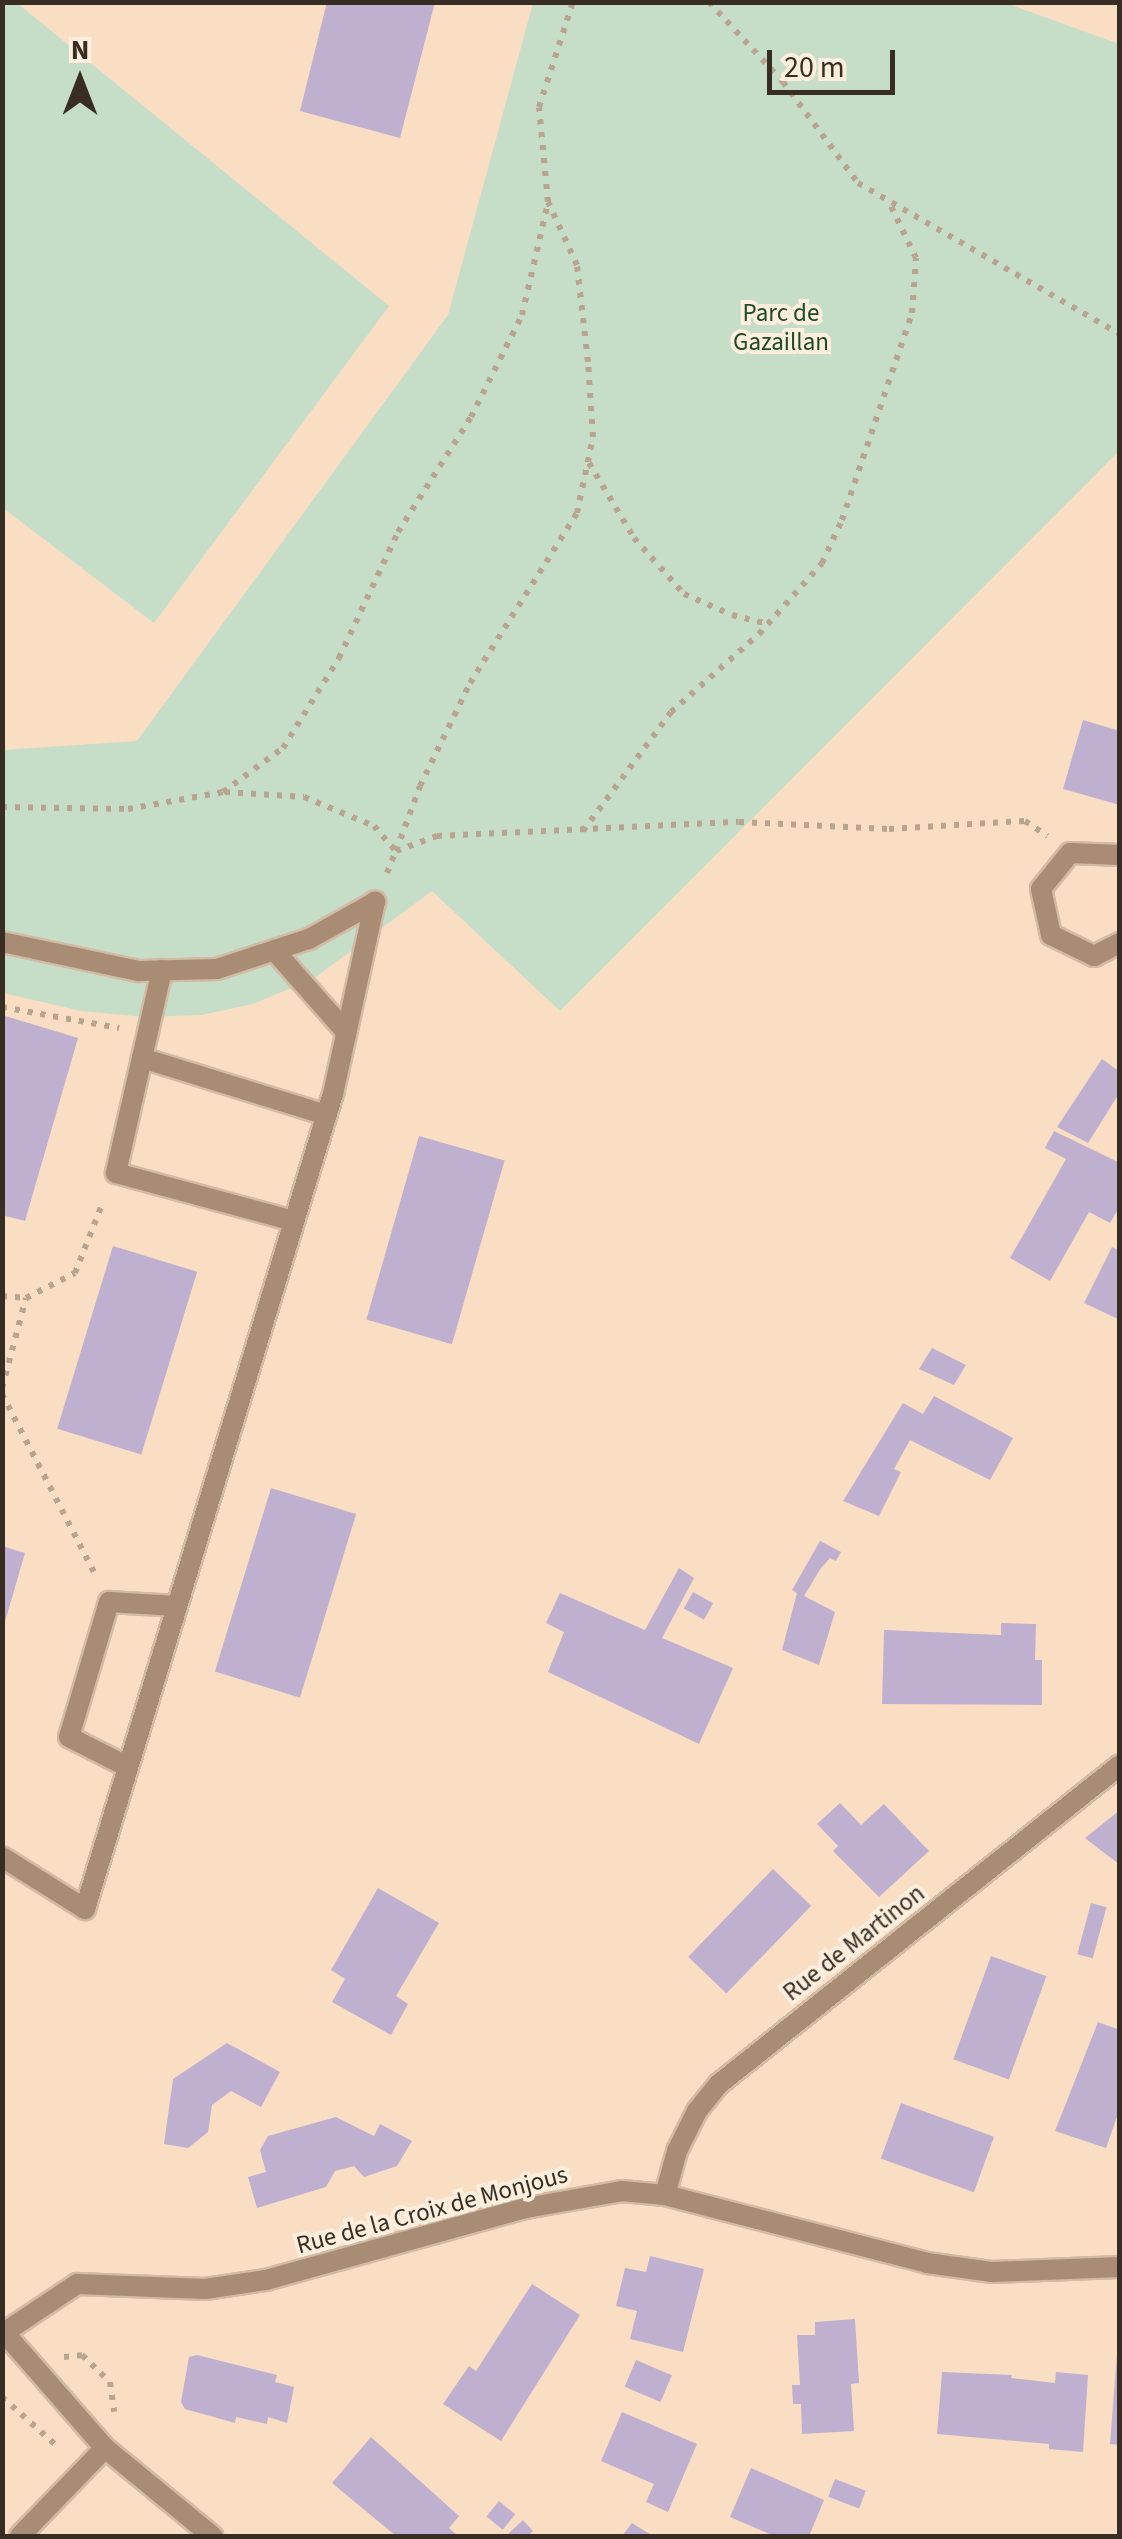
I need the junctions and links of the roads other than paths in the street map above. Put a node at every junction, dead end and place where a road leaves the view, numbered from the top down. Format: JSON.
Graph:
{"nodes":[{"id":1,"x":1120,"y":855,"type":"edge"},
{"id":2,"x":2,"y":942,"type":"edge"},
{"id":3,"x":1120,"y":944,"type":"edge"},
{"id":4,"x":274,"y":950,"type":"junction"},
{"id":5,"x":162,"y":970,"type":"junction"},
{"id":6,"x":346,"y":1032,"type":"junction"},
{"id":7,"x":142,"y":1058,"type":"junction"},
{"id":8,"x":326,"y":1115,"type":"junction"},
{"id":9,"x":294,"y":1220,"type":"junction"},
{"id":10,"x":177,"y":1606,"type":"junction"},
{"id":11,"x":1120,"y":1765,"type":"edge"},
{"id":12,"x":128,"y":1766,"type":"junction"},
{"id":13,"x":2,"y":1857,"type":"edge"},
{"id":14,"x":665,"y":2195,"type":"junction"},
{"id":15,"x":1120,"y":2267,"type":"edge"},
{"id":16,"x":4,"y":2331,"type":"edge"},
{"id":17,"x":105,"y":2448,"type":"junction"},
{"id":18,"x":20,"y":2536,"type":"edge"},
{"id":19,"x":212,"y":2536,"type":"edge"}],
"edges":[{"from":1,"to":3,"type":"street"},
{"from":2,"to":5,"type":"street"},
{"from":4,"to":5,"type":"street"},
{"from":4,"to":6,"type":"street"},
{"from":4,"to":6,"type":"street"},
{"from":5,"to":7,"type":"street"},
{"from":6,"to":8,"type":"street"},
{"from":7,"to":8,"type":"street"},
{"from":7,"to":9,"type":"street"},
{"from":8,"to":9,"type":"street"},
{"from":9,"to":10,"type":"street"},
{"from":10,"to":12,"type":"street"},
{"from":10,"to":12,"type":"street"},
{"from":11,"to":14,"type":"street","name":"Rue de Martinon"},
{"from":12,"to":13,"type":"street"},
{"from":14,"to":15,"type":"street","name":"Rue de la Croix de Monjous"},
{"from":14,"to":16,"type":"street","name":"Rue de la Croix de Monjous"},
{"from":16,"to":17,"type":"street"},
{"from":17,"to":18,"type":"street"},
{"from":17,"to":19,"type":"street"}]}
